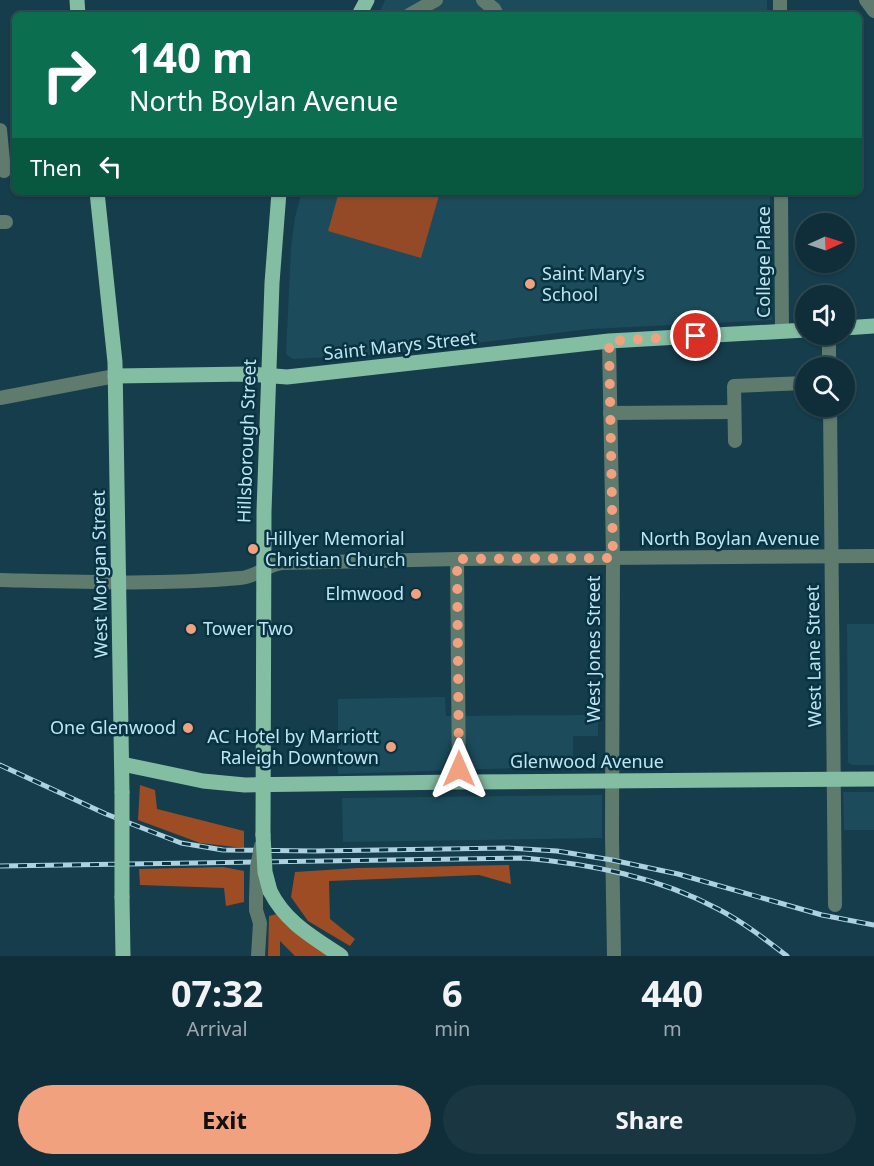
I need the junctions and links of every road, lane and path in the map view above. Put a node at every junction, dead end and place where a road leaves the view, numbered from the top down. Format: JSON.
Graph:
{"nodes":[{"id":1,"x":436,"y":0,"type":"edge"},
{"id":2,"x":483,"y":0,"type":"edge"},
{"id":3,"x":866,"y":0,"type":"edge"},
{"id":4,"x":874,"y":11,"type":"edge"},
{"id":5,"x":415,"y":12,"type":"edge"},
{"id":6,"x":496,"y":12,"type":"edge"},
{"id":7,"x":0,"y":130,"type":"edge"},
{"id":8,"x":6,"y":171,"type":"edge"},
{"id":9,"x":97,"y":195,"type":"edge"},
{"id":10,"x":279,"y":195,"type":"edge"},
{"id":11,"x":782,"y":195,"type":"edge"},
{"id":12,"x":874,"y":326,"type":"edge"},
{"id":13,"x":855,"y":327,"type":"edge"},
{"id":14,"x":795,"y":330,"type":"edge"},
{"id":15,"x":782,"y":331,"type":"junction"},
{"id":16,"x":609,"y":341,"type":"junction"},
{"id":17,"x":115,"y":376,"type":"junction"},
{"id":18,"x":268,"y":376,"type":"junction"},
{"id":19,"x":795,"y":383,"type":"edge"},
{"id":20,"x":0,"y":398,"type":"edge"},
{"id":21,"x":734,"y":412,"type":"junction"},
{"id":22,"x":610,"y":413,"type":"junction"},
{"id":23,"x":830,"y":417,"type":"edge"},
{"id":24,"x":735,"y":441,"type":"dead end"},
{"id":25,"x":831,"y":556,"type":"junction"},
{"id":26,"x":874,"y":556,"type":"edge"},
{"id":27,"x":613,"y":558,"type":"junction"},
{"id":28,"x":457,"y":559,"type":"junction"},
{"id":29,"x":264,"y":570,"type":"junction"},
{"id":30,"x":0,"y":580,"type":"edge"},
{"id":31,"x":120,"y":583,"type":"junction"},
{"id":32,"x":122,"y":764,"type":"junction"},
{"id":33,"x":834,"y":779,"type":"junction"},
{"id":34,"x":874,"y":779,"type":"edge"},
{"id":35,"x":612,"y":781,"type":"junction"},
{"id":36,"x":459,"y":782,"type":"junction"},
{"id":37,"x":263,"y":786,"type":"junction"},
{"id":38,"x":263,"y":836,"type":"junction"},
{"id":39,"x":274,"y":898,"type":"junction"},
{"id":40,"x":835,"y":905,"type":"dead end"},
{"id":41,"x":260,"y":923,"type":"junction"},
{"id":42,"x":123,"y":956,"type":"edge"},
{"id":43,"x":258,"y":956,"type":"edge"},
{"id":44,"x":341,"y":956,"type":"edge"},
{"id":45,"x":614,"y":956,"type":"edge"}],
"edges":[{"from":1,"to":5,"type":"street"},
{"from":2,"to":6,"type":"street"},
{"from":3,"to":4,"type":"street"},
{"from":7,"to":8,"type":"street"},
{"from":9,"to":17,"type":"main road","name":"West Morgan Street"},
{"from":10,"to":18,"type":"main road","name":"Hillsborough Street"},
{"from":11,"to":15,"type":"street","name":"College Place"},
{"from":12,"to":13,"type":"main road"},
{"from":14,"to":15,"type":"main road","name":"Saint Marys Street"},
{"from":15,"to":16,"type":"main road","name":"Saint Marys Street"},
{"from":16,"to":18,"type":"main road","name":"Saint Marys Street"},
{"from":16,"to":22,"type":"street","name":"West Jones Street"},
{"from":17,"to":18,"type":"main road","name":"Saint Marys Street"},
{"from":17,"to":20,"type":"street","name":"Saint Marys Street"},
{"from":17,"to":31,"type":"main road","name":"West Morgan Street"},
{"from":18,"to":29,"type":"main road","name":"Hillsborough Street"},
{"from":19,"to":21,"type":"street"},
{"from":21,"to":22,"type":"street"},
{"from":21,"to":24,"type":"street"},
{"from":22,"to":27,"type":"street","name":"West Jones Street"},
{"from":23,"to":25,"type":"street","name":"West Lane Street"},
{"from":25,"to":26,"type":"street","name":"North Boylan Avenue"},
{"from":25,"to":27,"type":"street","name":"North Boylan Avenue"},
{"from":25,"to":33,"type":"street","name":"West Lane Street"},
{"from":27,"to":28,"type":"street","name":"North Boylan Avenue"},
{"from":27,"to":35,"type":"street","name":"West Jones Street"},
{"from":28,"to":29,"type":"street","name":"North Boylan Avenue"},
{"from":28,"to":36,"type":"street"},
{"from":29,"to":31,"type":"street","name":"North Boylan Avenue"},
{"from":29,"to":37,"type":"main road","name":"Hillsborough Street"},
{"from":30,"to":31,"type":"street","name":"North Boylan Avenue"},
{"from":31,"to":32,"type":"main road","name":"West Morgan Street"},
{"from":32,"to":37,"type":"main road","name":"Glenwood Avenue"},
{"from":32,"to":42,"type":"main road","name":"West Morgan Street","bridge":true},
{"from":33,"to":34,"type":"main road","name":"Glenwood Avenue"},
{"from":33,"to":35,"type":"main road","name":"Glenwood Avenue"},
{"from":33,"to":40,"type":"street","name":"West Lane Street"},
{"from":35,"to":36,"type":"main road","name":"Glenwood Avenue"},
{"from":35,"to":45,"type":"street","name":"West Jones Street"},
{"from":36,"to":37,"type":"main road","name":"Glenwood Avenue"},
{"from":37,"to":38,"type":"main road","name":"Hillsborough Street"},
{"from":38,"to":39,"type":"main road","name":"Hillsborough Street","bridge":true},
{"from":38,"to":41,"type":"street","name":"Hillsborough Street","bridge":true},
{"from":39,"to":41,"type":"street","name":"Hillsborough Street"},
{"from":39,"to":44,"type":"main road"},
{"from":41,"to":43,"type":"street","name":"Hillsborough Street"}]}
